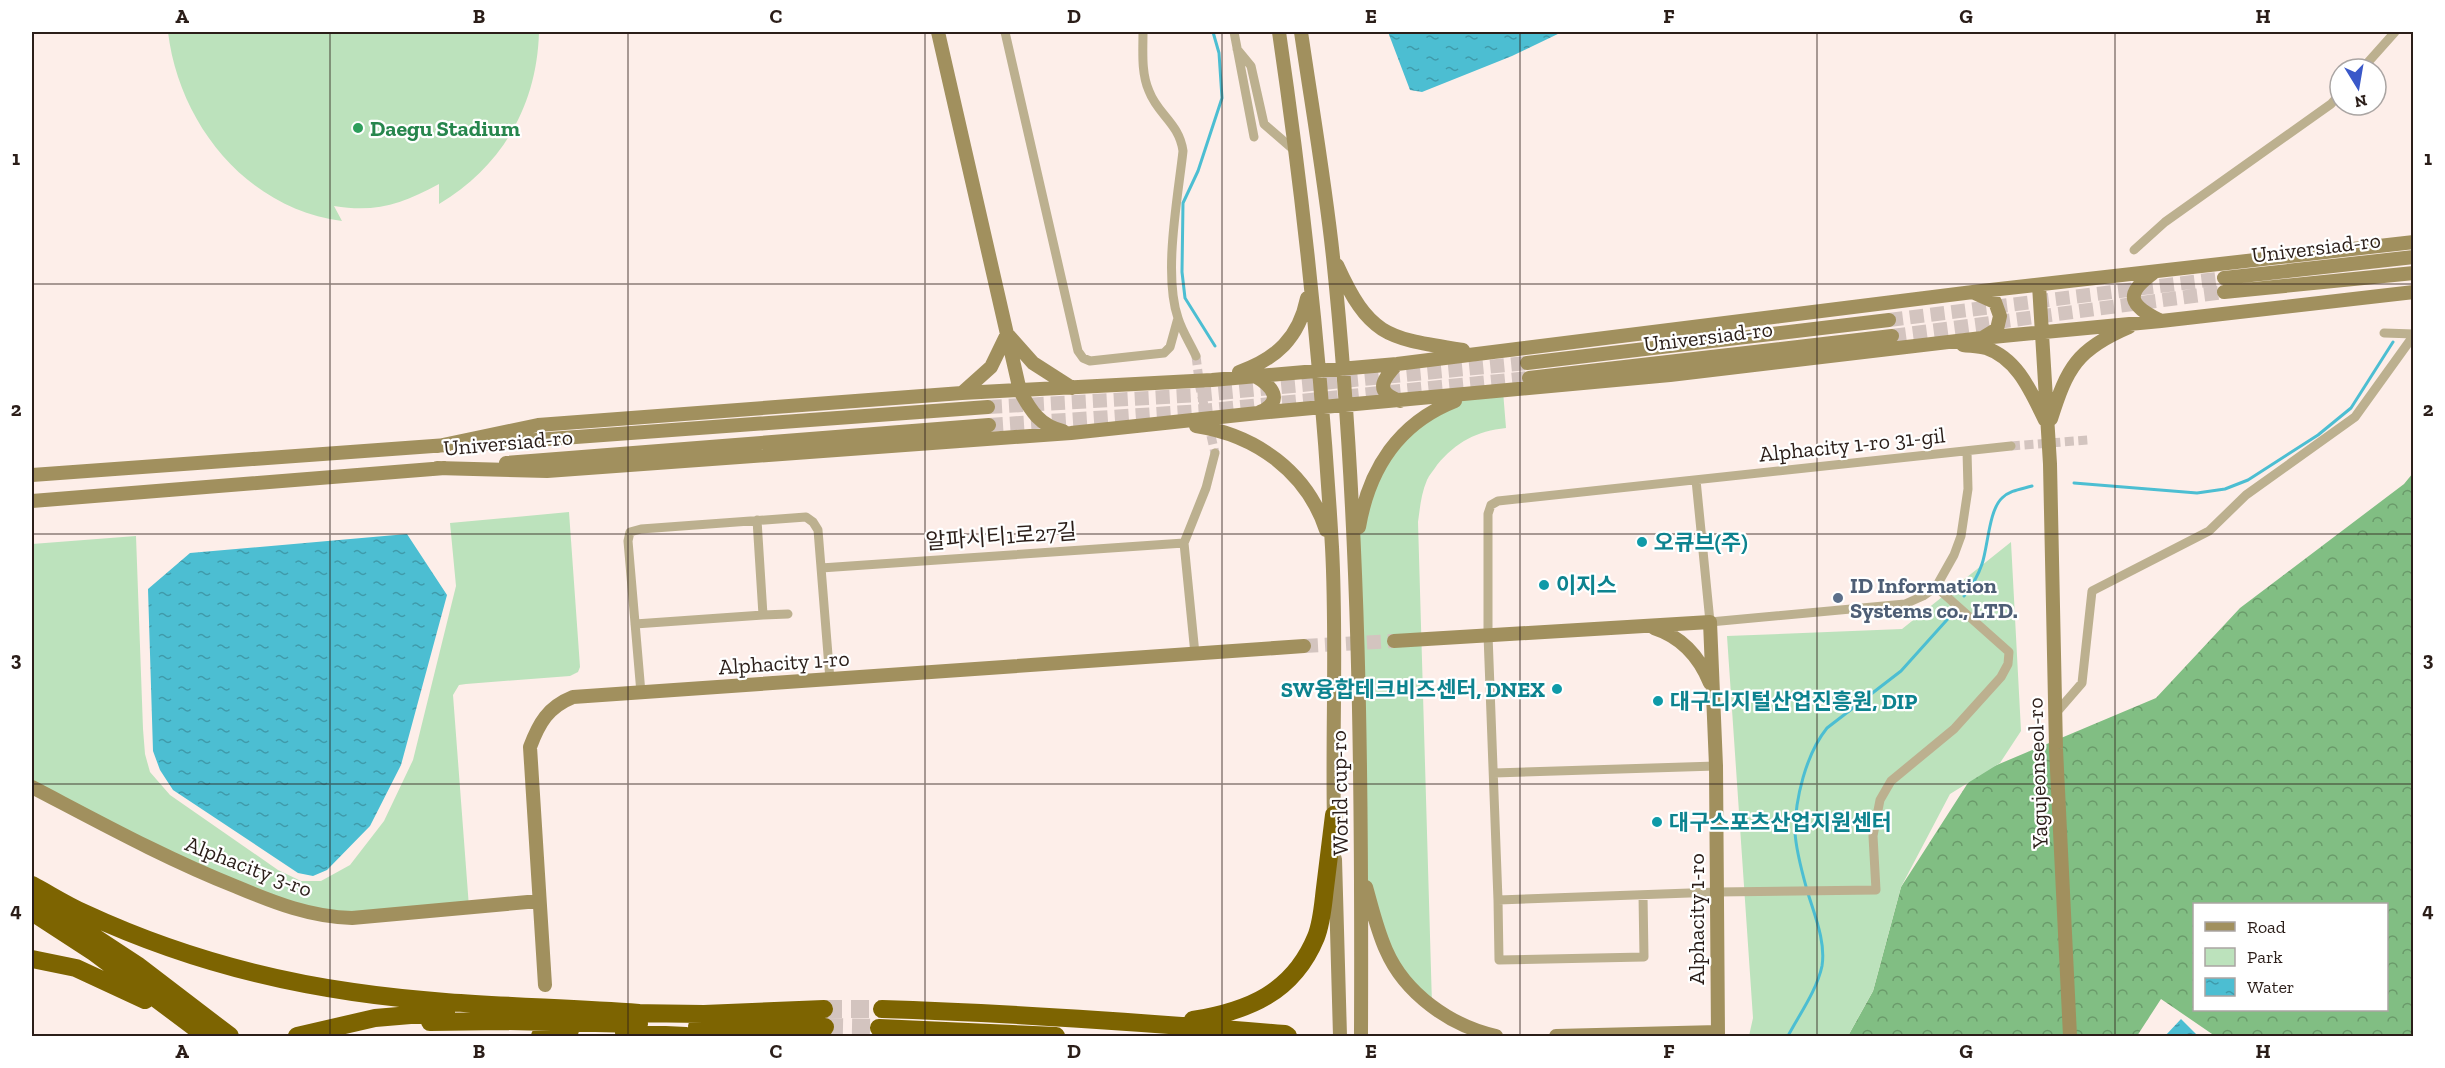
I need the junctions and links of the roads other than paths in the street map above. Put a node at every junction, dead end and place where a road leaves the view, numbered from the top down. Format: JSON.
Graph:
{"nodes":[{"id":1,"x":938,"y":32,"type":"edge"},
{"id":2,"x":1005,"y":32,"type":"edge"},
{"id":3,"x":1143,"y":32,"type":"edge"},
{"id":4,"x":1234,"y":32,"type":"edge"},
{"id":5,"x":1279,"y":32,"type":"edge"},
{"id":6,"x":1301,"y":32,"type":"edge"},
{"id":7,"x":2395,"y":32,"type":"edge"},
{"id":8,"x":1237,"y":49,"type":"junction"},
{"id":9,"x":2373,"y":57,"type":"edge"},
{"id":10,"x":2328,"y":106,"type":"edge"},
{"id":11,"x":1292,"y":126,"type":"junction"},
{"id":12,"x":1254,"y":137,"type":"dead end"},
{"id":13,"x":1283,"y":139,"type":"junction"},
{"id":14,"x":1295,"y":152,"type":"junction"},
{"id":15,"x":2414,"y":242,"type":"edge"},
{"id":16,"x":2134,"y":250,"type":"dead end"},
{"id":17,"x":1333,"y":255,"type":"junction"},
{"id":18,"x":2414,"y":256,"type":"edge"},
{"id":19,"x":2154,"y":273,"type":"junction"},
{"id":20,"x":2414,"y":273,"type":"edge"},
{"id":21,"x":1310,"y":284,"type":"junction"},
{"id":22,"x":2039,"y":285,"type":"junction"},
{"id":23,"x":1973,"y":292,"type":"junction"},
{"id":24,"x":2414,"y":292,"type":"edge"},
{"id":25,"x":1178,"y":318,"type":"junction"},
{"id":26,"x":1889,"y":320,"type":"tunnel mouth"},
{"id":27,"x":2161,"y":321,"type":"junction"},
{"id":28,"x":2141,"y":322,"type":"junction"},
{"id":29,"x":2043,"y":332,"type":"junction"},
{"id":30,"x":2384,"y":333,"type":"dead end"},
{"id":31,"x":1007,"y":334,"type":"junction"},
{"id":32,"x":2414,"y":334,"type":"edge"},
{"id":33,"x":1892,"y":336,"type":"tunnel mouth"},
{"id":34,"x":1982,"y":338,"type":"junction"},
{"id":35,"x":1946,"y":343,"type":"junction"},
{"id":36,"x":1476,"y":353,"type":"junction"},
{"id":37,"x":1196,"y":356,"type":"tunnel mouth"},
{"id":38,"x":1527,"y":363,"type":"tunnel mouth"},
{"id":39,"x":1397,"y":364,"type":"junction"},
{"id":40,"x":1343,"y":369,"type":"junction"},
{"id":41,"x":1319,"y":372,"type":"junction"},
{"id":42,"x":1255,"y":376,"type":"junction"},
{"id":43,"x":1529,"y":378,"type":"tunnel mouth"},
{"id":44,"x":1212,"y":380,"type":"junction"},
{"id":45,"x":1073,"y":388,"type":"junction"},
{"id":46,"x":1020,"y":391,"type":"junction"},
{"id":47,"x":962,"y":393,"type":"junction"},
{"id":48,"x":1485,"y":393,"type":"junction"},
{"id":49,"x":1401,"y":401,"type":"junction"},
{"id":50,"x":1346,"y":406,"type":"junction"},
{"id":51,"x":988,"y":407,"type":"tunnel mouth"},
{"id":52,"x":1321,"y":408,"type":"junction"},
{"id":53,"x":1258,"y":413,"type":"junction"},
{"id":54,"x":1179,"y":423,"type":"junction"},
{"id":55,"x":988,"y":425,"type":"tunnel mouth"},
{"id":56,"x":2048,"y":427,"type":"junction"},
{"id":57,"x":1071,"y":433,"type":"junction"},
{"id":58,"x":438,"y":446,"type":"junction"},
{"id":59,"x":2011,"y":446,"type":"tunnel mouth"},
{"id":60,"x":1967,"y":451,"type":"junction"},
{"id":61,"x":1215,"y":453,"type":"tunnel mouth"},
{"id":62,"x":437,"y":468,"type":"junction"},
{"id":63,"x":32,"y":475,"type":"edge"},
{"id":64,"x":1696,"y":480,"type":"junction"},
{"id":65,"x":32,"y":501,"type":"edge"},
{"id":66,"x":757,"y":520,"type":"junction"},
{"id":67,"x":1184,"y":543,"type":"junction"},
{"id":68,"x":1355,"y":546,"type":"junction"},
{"id":69,"x":1332,"y":549,"type":"junction"},
{"id":70,"x":821,"y":568,"type":"junction"},
{"id":71,"x":1936,"y":587,"type":"junction"},
{"id":72,"x":788,"y":614,"type":"dead end"},
{"id":73,"x":763,"y":615,"type":"junction"},
{"id":74,"x":1710,"y":621,"type":"junction"},
{"id":75,"x":635,"y":624,"type":"junction"},
{"id":76,"x":1646,"y":625,"type":"junction"},
{"id":77,"x":1488,"y":635,"type":"junction"},
{"id":78,"x":1394,"y":640,"type":"tunnel mouth"},
{"id":79,"x":1304,"y":646,"type":"tunnel mouth"},
{"id":80,"x":1195,"y":654,"type":"junction"},
{"id":81,"x":830,"y":680,"type":"junction"},
{"id":82,"x":641,"y":693,"type":"junction"},
{"id":83,"x":1714,"y":693,"type":"junction"},
{"id":84,"x":2056,"y":713,"type":"junction"},
{"id":85,"x":1716,"y":766,"type":"junction"},
{"id":86,"x":1494,"y":773,"type":"junction"},
{"id":87,"x":32,"y":788,"type":"edge"},
{"id":88,"x":1334,"y":815,"type":"junction"},
{"id":89,"x":1362,"y":872,"type":"junction"},
{"id":90,"x":32,"y":885,"type":"edge"},
{"id":91,"x":1717,"y":892,"type":"junction"},
{"id":92,"x":1643,"y":895,"type":"junction"},
{"id":93,"x":32,"y":896,"type":"edge"},
{"id":94,"x":539,"y":900,"type":"junction"},
{"id":95,"x":1498,"y":900,"type":"junction"},
{"id":96,"x":32,"y":912,"type":"edge"},
{"id":97,"x":32,"y":959,"type":"edge"},
{"id":98,"x":545,"y":985,"type":"dead end"},
{"id":99,"x":882,"y":1009,"type":"tunnel mouth"},
{"id":100,"x":181,"y":1017,"type":"junction"},
{"id":101,"x":566,"y":1018,"type":"junction"},
{"id":102,"x":824,"y":1018,"type":"tunnel mouth"},
{"id":103,"x":639,"y":1023,"type":"junction"},
{"id":104,"x":1168,"y":1025,"type":"junction"},
{"id":105,"x":879,"y":1028,"type":"tunnel mouth"},
{"id":106,"x":227,"y":1034,"type":"edge"},
{"id":107,"x":1718,"y":1034,"type":"edge"},
{"id":108,"x":206,"y":1036,"type":"edge"},
{"id":109,"x":297,"y":1036,"type":"edge"},
{"id":110,"x":342,"y":1036,"type":"edge"},
{"id":111,"x":540,"y":1036,"type":"edge"},
{"id":112,"x":686,"y":1036,"type":"edge"},
{"id":113,"x":1056,"y":1036,"type":"edge"},
{"id":114,"x":1288,"y":1036,"type":"edge"},
{"id":115,"x":1340,"y":1036,"type":"edge"},
{"id":116,"x":1361,"y":1036,"type":"edge"},
{"id":117,"x":1496,"y":1036,"type":"edge"},
{"id":118,"x":1556,"y":1036,"type":"edge"},
{"id":119,"x":2070,"y":1036,"type":"edge"}],
"edges":[{"from":1,"to":31,"type":"main road"},
{"from":2,"to":25,"type":"street"},
{"from":3,"to":25,"type":"street"},
{"from":4,"to":8,"type":"street"},
{"from":5,"to":11,"type":"main road","name":"World cup-ro"},
{"from":6,"to":17,"type":"main road"},
{"from":7,"to":9,"type":"street"},
{"from":8,"to":12,"type":"street"},
{"from":8,"to":13,"type":"street"},
{"from":10,"to":16,"type":"street"},
{"from":11,"to":13,"type":"street"},
{"from":11,"to":14,"type":"main road","name":"World cup-ro"},
{"from":13,"to":14,"type":"street"},
{"from":14,"to":21,"type":"main road","name":"World cup-ro"},
{"from":15,"to":19,"type":"main road"},
{"from":17,"to":36,"type":"main road"},
{"from":17,"to":40,"type":"main road","name":"World cup-ro"},
{"from":18,"to":20,"type":"main road","name":"Universiad-ro"},
{"from":19,"to":22,"type":"main road"},
{"from":19,"to":27,"type":"main road"},
{"from":21,"to":41,"type":"main road","name":"World cup-ro"},
{"from":21,"to":44,"type":"main road"},
{"from":22,"to":23,"type":"main road"},
{"from":22,"to":29,"type":"main road"},
{"from":23,"to":34,"type":"main road"},
{"from":23,"to":36,"type":"main road"},
{"from":24,"to":27,"type":"main road"},
{"from":25,"to":37,"type":"street"},
{"from":26,"to":38,"type":"main road","name":"Universiad-ro"},
{"from":27,"to":28,"type":"main road"},
{"from":28,"to":29,"type":"main road"},
{"from":28,"to":56,"type":"main road"},
{"from":29,"to":34,"type":"main road"},
{"from":29,"to":56,"type":"main road"},
{"from":30,"to":32,"type":"street"},
{"from":31,"to":45,"type":"main road"},
{"from":31,"to":46,"type":"main road"},
{"from":31,"to":47,"type":"main road"},
{"from":32,"to":84,"type":"street"},
{"from":33,"to":43,"type":"main road","name":"Universiad-ro"},
{"from":34,"to":35,"type":"main road"},
{"from":35,"to":48,"type":"main road"},
{"from":35,"to":56,"type":"main road"},
{"from":36,"to":39,"type":"main road"},
{"from":39,"to":40,"type":"main road"},
{"from":39,"to":49,"type":"main road"},
{"from":40,"to":41,"type":"main road"},
{"from":40,"to":50,"type":"main road","name":"World cup-ro"},
{"from":41,"to":42,"type":"main road"},
{"from":41,"to":52,"type":"main road","name":"World cup-ro"},
{"from":42,"to":44,"type":"main road"},
{"from":42,"to":53,"type":"main road"},
{"from":44,"to":45,"type":"main road"},
{"from":45,"to":46,"type":"main road"},
{"from":46,"to":47,"type":"main road"},
{"from":46,"to":57,"type":"main road"},
{"from":47,"to":58,"type":"main road"},
{"from":48,"to":49,"type":"main road"},
{"from":48,"to":68,"type":"main road"},
{"from":49,"to":50,"type":"main road"},
{"from":50,"to":52,"type":"main road"},
{"from":50,"to":68,"type":"main road","name":"World cup-ro"},
{"from":51,"to":58,"type":"main road","name":"Universiad-ro"},
{"from":52,"to":53,"type":"main road"},
{"from":52,"to":69,"type":"main road","name":"World cup-ro"},
{"from":53,"to":54,"type":"main road"},
{"from":54,"to":57,"type":"main road"},
{"from":54,"to":69,"type":"main road"},
{"from":55,"to":62,"type":"main road","name":"Universiad-ro"},
{"from":56,"to":84,"type":"main road","name":"Yagujeonseol-ro"},
{"from":57,"to":62,"type":"main road"},
{"from":58,"to":63,"type":"main road","name":"Universiad-ro"},
{"from":59,"to":60,"type":"street","name":"Alphacity 1-ro 31-gil"},
{"from":60,"to":64,"type":"street","name":"Alphacity 1-ro 31-gil"},
{"from":60,"to":71,"type":"street"},
{"from":61,"to":67,"type":"street"},
{"from":62,"to":65,"type":"main road","name":"Universiad-ro"},
{"from":64,"to":74,"type":"street"},
{"from":64,"to":77,"type":"street","name":"Alphacity 1-ro 31-gil"},
{"from":66,"to":70,"type":"street"},
{"from":66,"to":73,"type":"street"},
{"from":66,"to":75,"type":"street"},
{"from":67,"to":70,"type":"street","name":"알파시티1로27길"},
{"from":67,"to":80,"type":"street"},
{"from":68,"to":89,"type":"main road","name":"World cup-ro"},
{"from":69,"to":88,"type":"main road","name":"World cup-ro"},
{"from":70,"to":81,"type":"street"},
{"from":71,"to":74,"type":"street"},
{"from":71,"to":91,"type":"street"},
{"from":72,"to":73,"type":"street"},
{"from":73,"to":75,"type":"street"},
{"from":74,"to":76,"type":"main road"},
{"from":74,"to":83,"type":"main road","name":"Alphacity 1-ro"},
{"from":75,"to":82,"type":"street"},
{"from":76,"to":77,"type":"main road"},
{"from":76,"to":83,"type":"main road"},
{"from":77,"to":78,"type":"main road"},
{"from":77,"to":86,"type":"street"},
{"from":79,"to":80,"type":"main road","name":"Alphacity 1-ro"},
{"from":80,"to":81,"type":"main road","name":"Alphacity 1-ro"},
{"from":81,"to":82,"type":"main road","name":"Alphacity 1-ro"},
{"from":82,"to":94,"type":"main road","name":"Alphacity 1-ro"},
{"from":83,"to":85,"type":"main road","name":"Alphacity 1-ro"},
{"from":84,"to":119,"type":"main road","name":"Yagujeonseol-ro"},
{"from":85,"to":86,"type":"street"},
{"from":85,"to":91,"type":"main road","name":"Alphacity 1-ro"},
{"from":86,"to":95,"type":"street"},
{"from":87,"to":94,"type":"main road","name":"Alphacity 3-ro"},
{"from":88,"to":104,"type":"highway"},
{"from":88,"to":115,"type":"main road","name":"World cup-ro"},
{"from":89,"to":116,"type":"main road","name":"World cup-ro"},
{"from":89,"to":117,"type":"main road"},
{"from":90,"to":101,"type":"highway"},
{"from":91,"to":92,"type":"street"},
{"from":91,"to":107,"type":"main road","name":"Alphacity 1-ro"},
{"from":92,"to":95,"type":"street"},
{"from":92,"to":95,"type":"street"},
{"from":93,"to":106,"type":"highway"},
{"from":94,"to":98,"type":"main road","name":"Alphacity 1-ro"},
{"from":96,"to":100,"type":"highway"},
{"from":97,"to":100,"type":"highway"},
{"from":99,"to":104,"type":"highway"},
{"from":100,"to":108,"type":"highway"},
{"from":101,"to":103,"type":"highway"},
{"from":101,"to":109,"type":"highway"},
{"from":101,"to":110,"type":"highway"},
{"from":101,"to":111,"type":"highway"},
{"from":102,"to":103,"type":"highway"},
{"from":103,"to":112,"type":"highway"},
{"from":104,"to":114,"type":"highway"},
{"from":105,"to":113,"type":"highway"},
{"from":107,"to":118,"type":"main road"}]}
